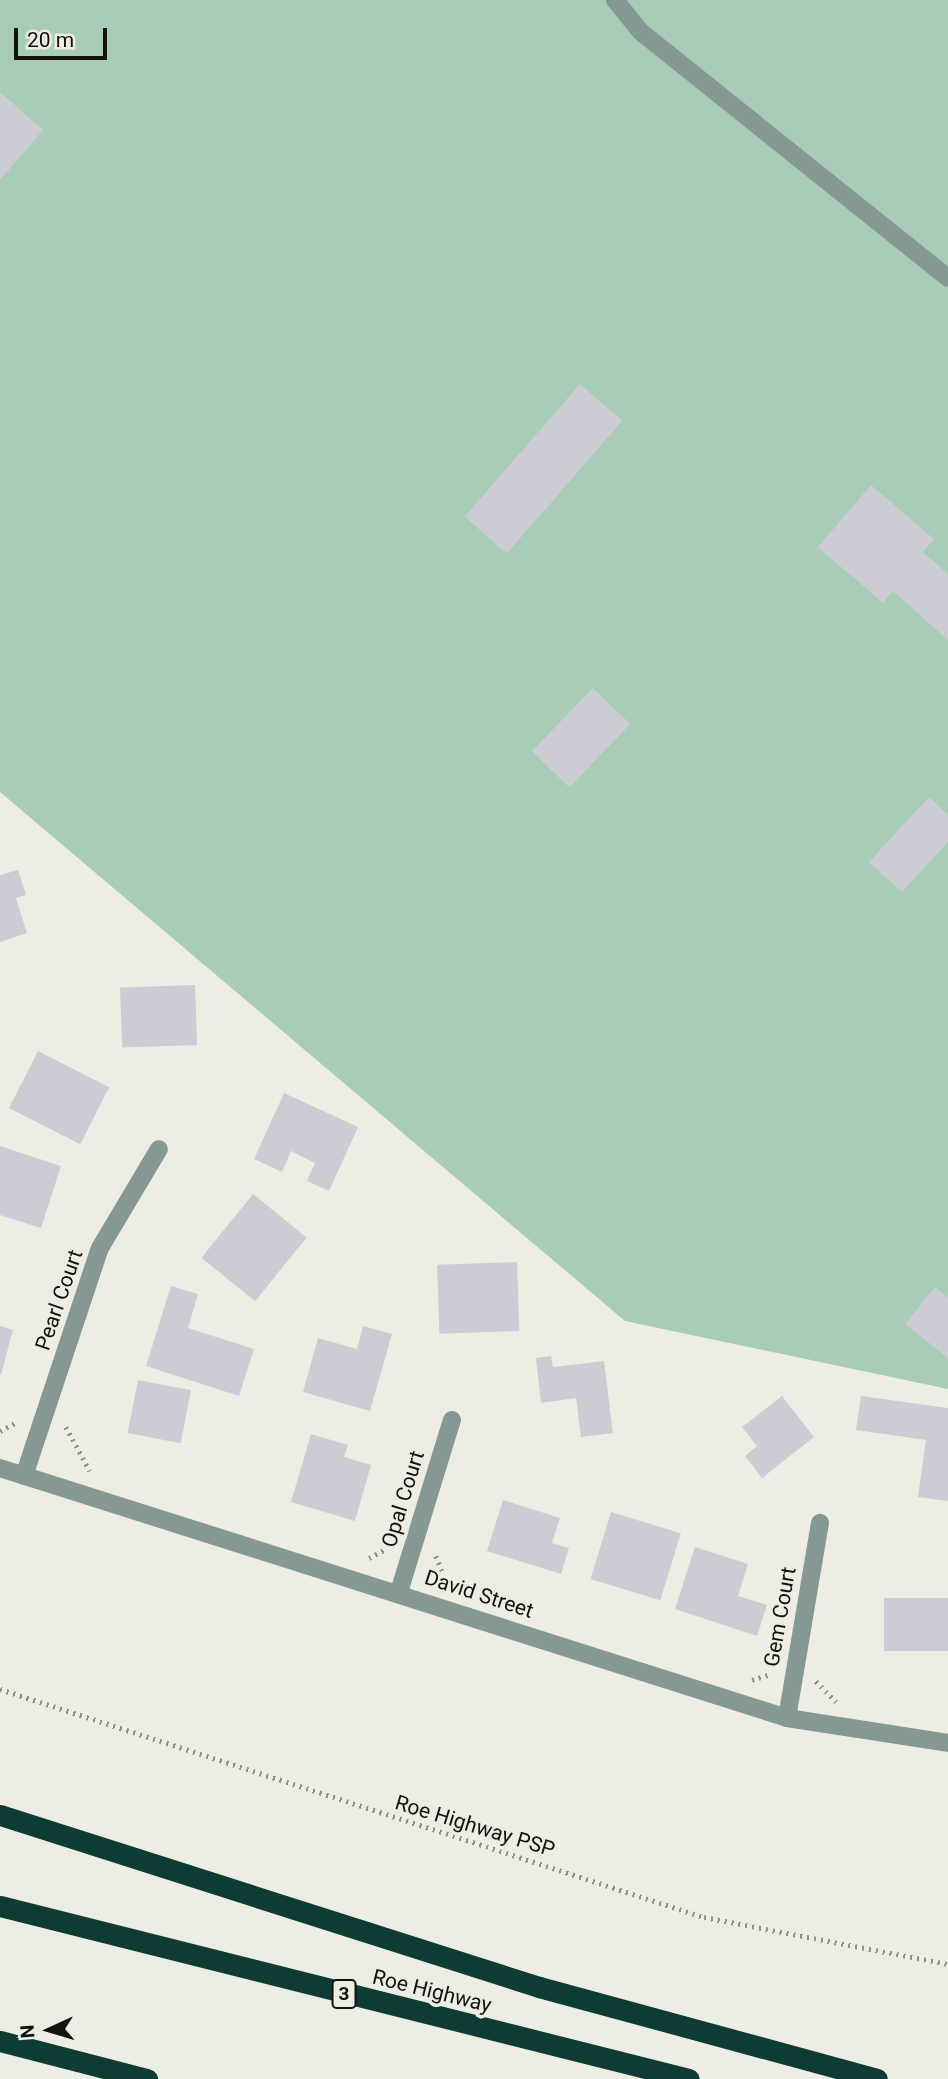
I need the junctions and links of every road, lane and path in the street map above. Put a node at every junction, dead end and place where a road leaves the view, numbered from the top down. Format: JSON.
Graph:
{"nodes":[{"id":1,"x":615,"y":0,"type":"edge"},
{"id":2,"x":948,"y":278,"type":"edge"},
{"id":3,"x":159,"y":1149,"type":"dead end"},
{"id":4,"x":452,"y":1420,"type":"dead end"},
{"id":5,"x":0,"y":1468,"type":"edge"},
{"id":6,"x":24,"y":1476,"type":"junction"},
{"id":7,"x":820,"y":1523,"type":"dead end"},
{"id":8,"x":399,"y":1592,"type":"junction"},
{"id":9,"x":0,"y":1689,"type":"edge"},
{"id":10,"x":787,"y":1718,"type":"junction"},
{"id":11,"x":948,"y":1743,"type":"edge"},
{"id":12,"x":0,"y":1815,"type":"edge"},
{"id":13,"x":0,"y":1906,"type":"edge"},
{"id":14,"x":948,"y":1964,"type":"edge"},
{"id":15,"x":0,"y":2041,"type":"edge"},
{"id":16,"x":148,"y":2079,"type":"edge"},
{"id":17,"x":689,"y":2079,"type":"edge"},
{"id":18,"x":877,"y":2079,"type":"edge"}],
"edges":[{"from":1,"to":2,"type":"street"},
{"from":3,"to":6,"type":"street","name":"Pearl Court"},
{"from":4,"to":8,"type":"street","name":"Opal Court"},
{"from":5,"to":6,"type":"street","name":"David Street"},
{"from":6,"to":8,"type":"street","name":"David Street"},
{"from":7,"to":10,"type":"street","name":"Gem Court"},
{"from":8,"to":10,"type":"street","name":"David Street"},
{"from":9,"to":14,"type":"path","name":"Roe Highway PSP"},
{"from":10,"to":11,"type":"street","name":"David Street"},
{"from":12,"to":18,"type":"highway"},
{"from":13,"to":17,"type":"highway","name":"Roe Highway","number":"3"},
{"from":15,"to":16,"type":"highway"}]}
